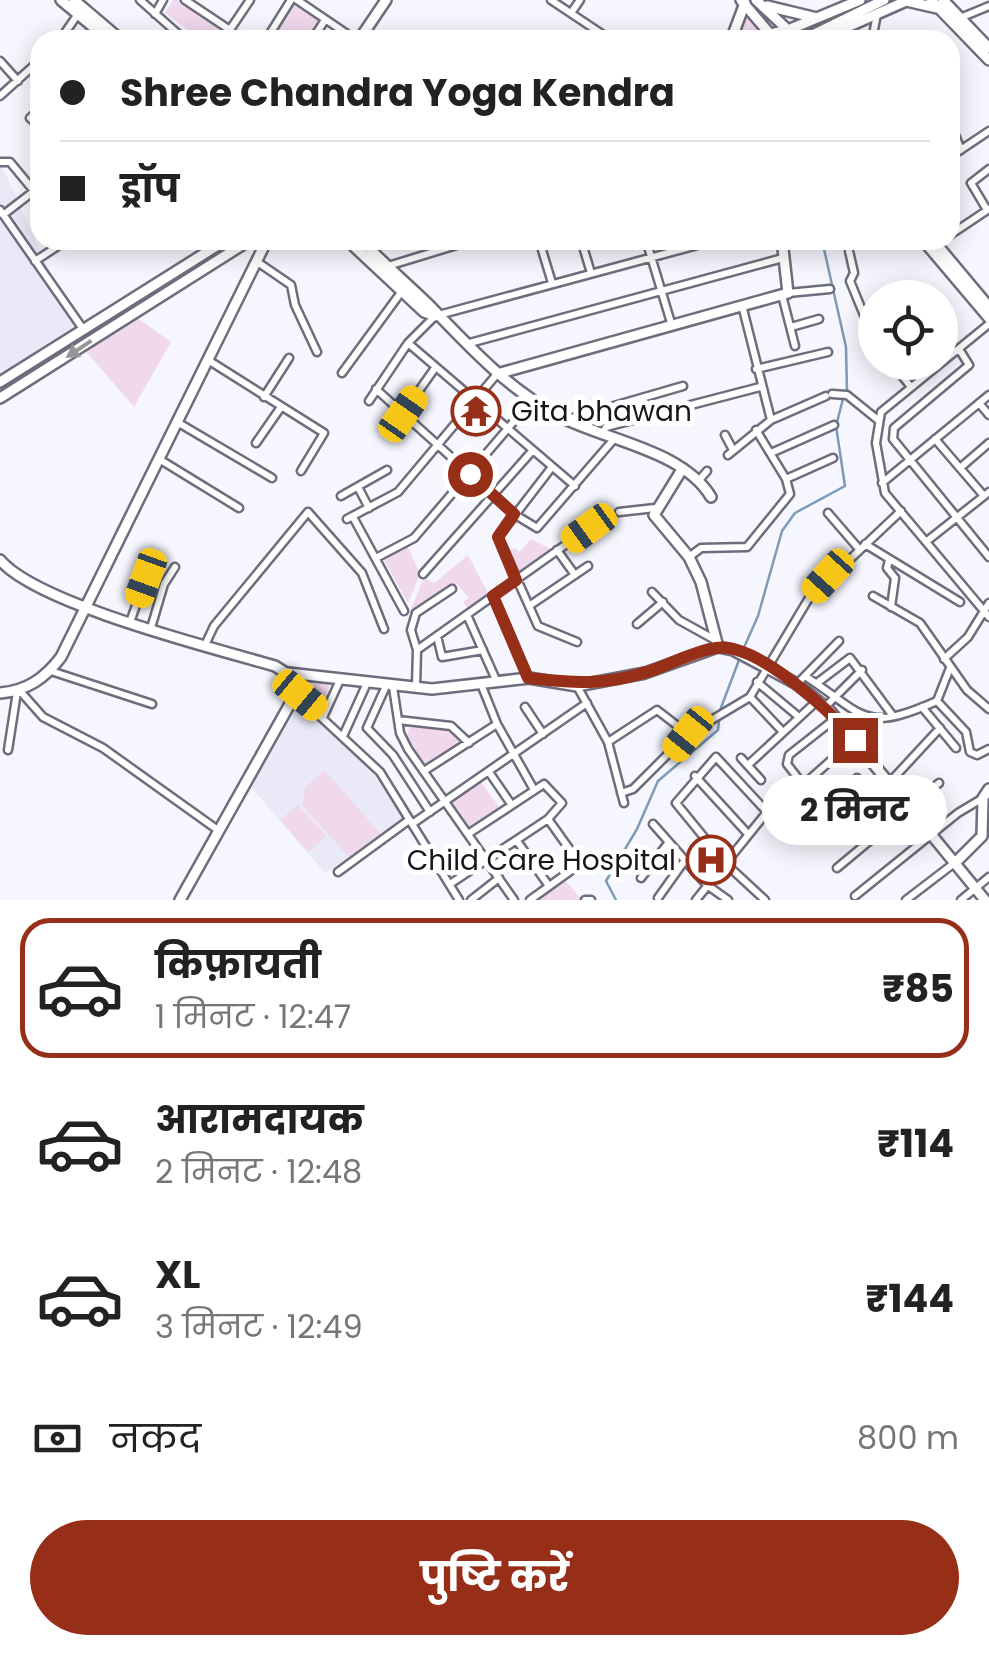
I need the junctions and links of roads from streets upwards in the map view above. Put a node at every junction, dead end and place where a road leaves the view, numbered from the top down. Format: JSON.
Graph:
{"nodes":[{"id":1,"x":62,"y":0,"type":"edge"},
{"id":2,"x":74,"y":0,"type":"edge"},
{"id":3,"x":140,"y":0,"type":"edge"},
{"id":4,"x":163,"y":0,"type":"edge"},
{"id":5,"x":185,"y":0,"type":"edge"},
{"id":6,"x":249,"y":0,"type":"edge"},
{"id":7,"x":294,"y":0,"type":"edge"},
{"id":8,"x":372,"y":0,"type":"edge"},
{"id":9,"x":552,"y":0,"type":"edge"},
{"id":10,"x":580,"y":0,"type":"edge"},
{"id":11,"x":884,"y":0,"type":"edge"},
{"id":12,"x":931,"y":0,"type":"edge"},
{"id":13,"x":749,"y":1,"type":"edge"},
{"id":14,"x":903,"y":1,"type":"edge"},
{"id":15,"x":384,"y":3,"type":"edge"},
{"id":16,"x":945,"y":4,"type":"edge"},
{"id":17,"x":989,"y":6,"type":"edge"},
{"id":18,"x":859,"y":8,"type":"edge"},
{"id":19,"x":572,"y":13,"type":"junction"},
{"id":20,"x":78,"y":14,"type":"junction"},
{"id":21,"x":155,"y":14,"type":"junction"},
{"id":22,"x":877,"y":14,"type":"junction"},
{"id":23,"x":817,"y":18,"type":"junction"},
{"id":24,"x":843,"y":18,"type":"junction"},
{"id":25,"x":960,"y":18,"type":"junction"},
{"id":26,"x":325,"y":20,"type":"junction"},
{"id":27,"x":67,"y":30,"type":"edge"},
{"id":28,"x":97,"y":30,"type":"edge"},
{"id":29,"x":110,"y":30,"type":"edge"},
{"id":30,"x":173,"y":30,"type":"edge"},
{"id":31,"x":230,"y":30,"type":"joint"},
{"id":32,"x":273,"y":30,"type":"edge"},
{"id":33,"x":318,"y":30,"type":"edge"},
{"id":34,"x":342,"y":30,"type":"edge"},
{"id":35,"x":365,"y":30,"type":"edge"},
{"id":36,"x":597,"y":30,"type":"edge"},
{"id":37,"x":736,"y":30,"type":"edge"},
{"id":38,"x":766,"y":30,"type":"edge"},
{"id":39,"x":782,"y":30,"type":"edge"},
{"id":40,"x":797,"y":30,"type":"edge"},
{"id":41,"x":821,"y":30,"type":"edge"},
{"id":42,"x":829,"y":30,"type":"edge"},
{"id":43,"x":874,"y":30,"type":"edge"},
{"id":44,"x":989,"y":48,"type":"edge"},
{"id":45,"x":989,"y":60,"type":"edge"},
{"id":46,"x":0,"y":62,"type":"edge"},
{"id":47,"x":30,"y":70,"type":"edge"},
{"id":48,"x":10,"y":72,"type":"junction"},
{"id":49,"x":0,"y":79,"type":"edge"},
{"id":50,"x":18,"y":81,"type":"junction"},
{"id":51,"x":0,"y":96,"type":"edge"},
{"id":52,"x":989,"y":131,"type":"edge"},
{"id":53,"x":961,"y":150,"type":"edge"},
{"id":54,"x":0,"y":162,"type":"edge"},
{"id":55,"x":989,"y":169,"type":"edge"},
{"id":56,"x":30,"y":186,"type":"edge"},
{"id":57,"x":30,"y":194,"type":"edge"},
{"id":58,"x":988,"y":210,"type":"edge"},
{"id":59,"x":2,"y":212,"type":"edge"},
{"id":60,"x":960,"y":228,"type":"edge"},
{"id":61,"x":52,"y":250,"type":"edge"},
{"id":62,"x":210,"y":250,"type":"edge"},
{"id":63,"x":234,"y":250,"type":"edge"},
{"id":64,"x":262,"y":250,"type":"edge"},
{"id":65,"x":358,"y":250,"type":"edge"},
{"id":66,"x":370,"y":250,"type":"edge"},
{"id":67,"x":437,"y":250,"type":"edge"},
{"id":68,"x":543,"y":250,"type":"edge"},
{"id":69,"x":584,"y":250,"type":"edge"},
{"id":70,"x":648,"y":250,"type":"edge"},
{"id":71,"x":677,"y":250,"type":"edge"},
{"id":72,"x":783,"y":250,"type":"edge"},
{"id":73,"x":932,"y":250,"type":"edge"},
{"id":74,"x":944,"y":250,"type":"edge"},
{"id":75,"x":849,"y":252,"type":"dead end"},
{"id":76,"x":650,"y":257,"type":"junction"},
{"id":77,"x":783,"y":258,"type":"junction"},
{"id":78,"x":35,"y":261,"type":"junction"},
{"id":79,"x":256,"y":261,"type":"junction"},
{"id":80,"x":386,"y":266,"type":"junction"},
{"id":81,"x":590,"y":273,"type":"junction"},
{"id":82,"x":552,"y":284,"type":"junction"},
{"id":83,"x":830,"y":289,"type":"dead end"},
{"id":84,"x":402,"y":291,"type":"junction"},
{"id":85,"x":664,"y":292,"type":"junction"},
{"id":86,"x":785,"y":294,"type":"junction"},
{"id":87,"x":858,"y":301,"type":"edge"},
{"id":88,"x":742,"y":305,"type":"junction"},
{"id":89,"x":989,"y":307,"type":"edge"},
{"id":90,"x":435,"y":316,"type":"junction"},
{"id":91,"x":818,"y":319,"type":"dead end"},
{"id":92,"x":989,"y":321,"type":"edge"},
{"id":93,"x":672,"y":326,"type":"junction"},
{"id":94,"x":791,"y":326,"type":"junction"},
{"id":95,"x":83,"y":329,"type":"junction"},
{"id":96,"x":408,"y":343,"type":"junction"},
{"id":97,"x":463,"y":345,"type":"junction"},
{"id":98,"x":795,"y":346,"type":"dead end"},
{"id":99,"x":959,"y":349,"type":"junction"},
{"id":100,"x":318,"y":352,"type":"dead end"},
{"id":101,"x":828,"y":352,"type":"dead end"},
{"id":102,"x":289,"y":358,"type":"dead end"},
{"id":103,"x":207,"y":359,"type":"junction"},
{"id":104,"x":435,"y":368,"type":"junction"},
{"id":105,"x":756,"y":369,"type":"junction"},
{"id":106,"x":342,"y":373,"type":"dead end"},
{"id":107,"x":498,"y":374,"type":"junction"},
{"id":108,"x":906,"y":380,"type":"edge"},
{"id":109,"x":0,"y":382,"type":"edge"},
{"id":110,"x":683,"y":386,"type":"dead end"},
{"id":111,"x":911,"y":387,"type":"junction"},
{"id":112,"x":760,"y":388,"type":"junction"},
{"id":113,"x":376,"y":390,"type":"junction"},
{"id":114,"x":989,"y":395,"type":"edge"},
{"id":115,"x":264,"y":396,"type":"junction"},
{"id":116,"x":0,"y":398,"type":"edge"},
{"id":117,"x":533,"y":398,"type":"junction"},
{"id":118,"x":369,"y":400,"type":"dead end"},
{"id":119,"x":474,"y":402,"type":"junction"},
{"id":120,"x":979,"y":403,"type":"junction"},
{"id":121,"x":281,"y":407,"type":"junction"},
{"id":122,"x":403,"y":414,"type":"junction"},
{"id":123,"x":989,"y":414,"type":"edge"},
{"id":124,"x":567,"y":420,"type":"junction"},
{"id":125,"x":771,"y":420,"type":"junction"},
{"id":126,"x":878,"y":420,"type":"junction"},
{"id":127,"x":176,"y":422,"type":"junction"},
{"id":128,"x":834,"y":425,"type":"dead end"},
{"id":129,"x":508,"y":430,"type":"junction"},
{"id":130,"x":756,"y":430,"type":"junction"},
{"id":131,"x":389,"y":433,"type":"dead end"},
{"id":132,"x":603,"y":434,"type":"junction"},
{"id":133,"x":725,"y":434,"type":"dead end"},
{"id":134,"x":614,"y":439,"type":"junction"},
{"id":135,"x":935,"y":440,"type":"junction"},
{"id":136,"x":256,"y":443,"type":"dead end"},
{"id":137,"x":989,"y":443,"type":"edge"},
{"id":138,"x":437,"y":445,"type":"junction"},
{"id":139,"x":533,"y":450,"type":"junction"},
{"id":140,"x":770,"y":454,"type":"junction"},
{"id":141,"x":833,"y":458,"type":"dead end"},
{"id":142,"x":158,"y":459,"type":"junction"},
{"id":143,"x":910,"y":460,"type":"junction"},
{"id":144,"x":552,"y":467,"type":"junction"},
{"id":145,"x":960,"y":468,"type":"junction"},
{"id":146,"x":386,"y":470,"type":"dead end"},
{"id":147,"x":300,"y":471,"type":"dead end"},
{"id":148,"x":681,"y":471,"type":"junction"},
{"id":149,"x":470,"y":474,"type":"junction"},
{"id":150,"x":272,"y":478,"type":"dead end"},
{"id":151,"x":786,"y":479,"type":"junction"},
{"id":152,"x":882,"y":483,"type":"junction"},
{"id":153,"x":575,"y":486,"type":"junction"},
{"id":154,"x":358,"y":487,"type":"junction"},
{"id":155,"x":986,"y":494,"type":"edge"},
{"id":156,"x":341,"y":496,"type":"dead end"},
{"id":157,"x":494,"y":496,"type":"junction"},
{"id":158,"x":711,"y":497,"type":"dead end"},
{"id":159,"x":239,"y":508,"type":"dead end"},
{"id":160,"x":369,"y":508,"type":"junction"},
{"id":161,"x":655,"y":508,"type":"junction"},
{"id":162,"x":901,"y":511,"type":"junction"},
{"id":163,"x":619,"y":512,"type":"dead end"},
{"id":164,"x":828,"y":513,"type":"dead end"},
{"id":165,"x":514,"y":514,"type":"junction"},
{"id":166,"x":956,"y":518,"type":"junction"},
{"id":167,"x":589,"y":528,"type":"dead end"},
{"id":168,"x":989,"y":540,"type":"edge"},
{"id":169,"x":927,"y":541,"type":"junction"},
{"id":170,"x":862,"y":546,"type":"junction"},
{"id":171,"x":980,"y":547,"type":"junction"},
{"id":172,"x":557,"y":550,"type":"junction"},
{"id":173,"x":989,"y":556,"type":"edge"},
{"id":174,"x":689,"y":557,"type":"junction"},
{"id":175,"x":376,"y":558,"type":"junction"},
{"id":176,"x":0,"y":560,"type":"edge"},
{"id":177,"x":889,"y":560,"type":"junction"},
{"id":178,"x":175,"y":566,"type":"dead end"},
{"id":179,"x":588,"y":566,"type":"dead end"},
{"id":180,"x":422,"y":574,"type":"dead end"},
{"id":181,"x":576,"y":574,"type":"junction"},
{"id":182,"x":146,"y":578,"type":"dead end"},
{"id":183,"x":516,"y":580,"type":"junction"},
{"id":184,"x":452,"y":589,"type":"dead end"},
{"id":185,"x":652,"y":592,"type":"dead end"},
{"id":186,"x":493,"y":596,"type":"junction"},
{"id":187,"x":873,"y":596,"type":"dead end"},
{"id":188,"x":663,"y":602,"type":"junction"},
{"id":189,"x":960,"y":602,"type":"dead end"},
{"id":190,"x":85,"y":605,"type":"junction"},
{"id":191,"x":529,"y":606,"type":"junction"},
{"id":192,"x":890,"y":606,"type":"junction"},
{"id":193,"x":986,"y":606,"type":"edge"},
{"id":194,"x":404,"y":611,"type":"dead end"},
{"id":195,"x":467,"y":614,"type":"junction"},
{"id":196,"x":989,"y":616,"type":"edge"},
{"id":197,"x":130,"y":622,"type":"junction"},
{"id":198,"x":638,"y":624,"type":"dead end"},
{"id":199,"x":151,"y":628,"type":"junction"},
{"id":200,"x":384,"y":629,"type":"dead end"},
{"id":201,"x":437,"y":636,"type":"junction"},
{"id":202,"x":839,"y":641,"type":"dead end"},
{"id":203,"x":578,"y":642,"type":"dead end"},
{"id":204,"x":718,"y":644,"type":"junction"},
{"id":205,"x":206,"y":645,"type":"junction"},
{"id":206,"x":418,"y":650,"type":"junction"},
{"id":207,"x":483,"y":650,"type":"junction"},
{"id":208,"x":944,"y":659,"type":"junction"},
{"id":209,"x":766,"y":665,"type":"junction"},
{"id":210,"x":950,"y":668,"type":"junction"},
{"id":211,"x":862,"y":670,"type":"junction"},
{"id":212,"x":51,"y":671,"type":"junction"},
{"id":213,"x":288,"y":673,"type":"junction"},
{"id":214,"x":528,"y":678,"type":"junction"},
{"id":215,"x":340,"y":680,"type":"junction"},
{"id":216,"x":801,"y":680,"type":"junction"},
{"id":217,"x":498,"y":682,"type":"junction"},
{"id":218,"x":756,"y":682,"type":"junction"},
{"id":219,"x":366,"y":683,"type":"junction"},
{"id":220,"x":481,"y":684,"type":"junction"},
{"id":221,"x":816,"y":684,"type":"junction"},
{"id":222,"x":390,"y":686,"type":"junction"},
{"id":223,"x":578,"y":686,"type":"junction"},
{"id":224,"x":416,"y":687,"type":"junction"},
{"id":225,"x":18,"y":691,"type":"junction"},
{"id":226,"x":294,"y":692,"type":"junction"},
{"id":227,"x":0,"y":693,"type":"edge"},
{"id":228,"x":834,"y":695,"type":"junction"},
{"id":229,"x":750,"y":697,"type":"junction"},
{"id":230,"x":937,"y":701,"type":"junction"},
{"id":231,"x":587,"y":703,"type":"junction"},
{"id":232,"x":821,"y":703,"type":"junction"},
{"id":233,"x":152,"y":704,"type":"dead end"},
{"id":234,"x":525,"y":707,"type":"dead end"},
{"id":235,"x":922,"y":708,"type":"junction"},
{"id":236,"x":989,"y":709,"type":"edge"},
{"id":237,"x":324,"y":715,"type":"junction"},
{"id":238,"x":353,"y":716,"type":"junction"},
{"id":239,"x":893,"y":716,"type":"junction"},
{"id":240,"x":0,"y":718,"type":"edge"},
{"id":241,"x":799,"y":718,"type":"junction"},
{"id":242,"x":836,"y":718,"type":"junction"},
{"id":243,"x":14,"y":720,"type":"junction"},
{"id":244,"x":398,"y":720,"type":"junction"},
{"id":245,"x":497,"y":724,"type":"junction"},
{"id":246,"x":367,"y":728,"type":"junction"},
{"id":247,"x":940,"y":728,"type":"junction"},
{"id":248,"x":784,"y":732,"type":"junction"},
{"id":249,"x":344,"y":734,"type":"junction"},
{"id":250,"x":543,"y":734,"type":"junction"},
{"id":251,"x":688,"y":734,"type":"junction"},
{"id":252,"x":855,"y":740,"type":"junction"},
{"id":253,"x":608,"y":742,"type":"junction"},
{"id":254,"x":469,"y":743,"type":"junction"},
{"id":255,"x":956,"y":748,"type":"dead end"},
{"id":256,"x":989,"y":749,"type":"edge"},
{"id":257,"x":8,"y":750,"type":"dead end"},
{"id":258,"x":514,"y":753,"type":"junction"},
{"id":259,"x":741,"y":758,"type":"dead end"},
{"id":260,"x":748,"y":766,"type":"junction"},
{"id":261,"x":424,"y":771,"type":"junction"},
{"id":262,"x":489,"y":772,"type":"junction"},
{"id":263,"x":695,"y":776,"type":"junction"},
{"id":264,"x":857,"y":778,"type":"dead end"},
{"id":265,"x":761,"y":780,"type":"dead end"},
{"id":266,"x":887,"y":780,"type":"junction"},
{"id":267,"x":939,"y":782,"type":"dead end"},
{"id":268,"x":801,"y":784,"type":"junction"},
{"id":269,"x":534,"y":788,"type":"junction"},
{"id":270,"x":621,"y":792,"type":"junction"},
{"id":271,"x":986,"y":794,"type":"edge"},
{"id":272,"x":445,"y":801,"type":"junction"},
{"id":273,"x":624,"y":803,"type":"dead end"},
{"id":274,"x":511,"y":804,"type":"junction"},
{"id":275,"x":911,"y":806,"type":"junction"},
{"id":276,"x":430,"y":812,"type":"junction"},
{"id":277,"x":767,"y":812,"type":"junction"},
{"id":278,"x":548,"y":820,"type":"junction"},
{"id":279,"x":410,"y":822,"type":"junction"},
{"id":280,"x":986,"y":822,"type":"edge"},
{"id":281,"x":652,"y":824,"type":"dead end"},
{"id":282,"x":215,"y":828,"type":"junction"},
{"id":283,"x":468,"y":834,"type":"junction"},
{"id":284,"x":748,"y":834,"type":"junction"},
{"id":285,"x":820,"y":834,"type":"dead end"},
{"id":286,"x":934,"y":834,"type":"junction"},
{"id":287,"x":518,"y":840,"type":"junction"},
{"id":288,"x":669,"y":842,"type":"junction"},
{"id":289,"x":487,"y":859,"type":"junction"},
{"id":290,"x":685,"y":860,"type":"junction"},
{"id":291,"x":957,"y":861,"type":"junction"},
{"id":292,"x":725,"y":862,"type":"junction"},
{"id":293,"x":837,"y":868,"type":"dead end"},
{"id":294,"x":193,"y":872,"type":"junction"},
{"id":295,"x":338,"y":872,"type":"dead end"},
{"id":296,"x":499,"y":878,"type":"junction"},
{"id":297,"x":642,"y":878,"type":"dead end"},
{"id":298,"x":989,"y":878,"type":"edge"},
{"id":299,"x":450,"y":884,"type":"junction"},
{"id":300,"x":708,"y":885,"type":"junction"},
{"id":301,"x":549,"y":886,"type":"junction"},
{"id":302,"x":978,"y":887,"type":"junction"},
{"id":303,"x":855,"y":896,"type":"dead end"},
{"id":304,"x":658,"y":898,"type":"edge"},
{"id":305,"x":987,"y":898,"type":"edge"},
{"id":306,"x":177,"y":900,"type":"edge"},
{"id":307,"x":459,"y":900,"type":"edge"},
{"id":308,"x":471,"y":900,"type":"edge"},
{"id":309,"x":514,"y":900,"type":"edge"},
{"id":310,"x":530,"y":900,"type":"edge"},
{"id":311,"x":696,"y":900,"type":"edge"},
{"id":312,"x":728,"y":900,"type":"edge"},
{"id":313,"x":765,"y":900,"type":"edge"},
{"id":314,"x":906,"y":900,"type":"edge"},
{"id":315,"x":961,"y":900,"type":"edge"}],
"edges":[{"from":1,"to":20,"type":"street"},
{"from":2,"to":29,"type":"street"},
{"from":3,"to":21,"type":"street"},
{"from":4,"to":21,"type":"street"},
{"from":5,"to":31,"type":"street"},
{"from":6,"to":31,"type":"street"},
{"from":7,"to":26,"type":"street"},
{"from":7,"to":32,"type":"street"},
{"from":8,"to":15,"type":"street"},
{"from":9,"to":19,"type":"street"},
{"from":10,"to":19,"type":"street"},
{"from":11,"to":18,"type":"street"},
{"from":12,"to":16,"type":"street"},
{"from":13,"to":23,"type":"street"},
{"from":13,"to":37,"type":"street"},
{"from":13,"to":38,"type":"street"},
{"from":13,"to":39,"type":"street"},
{"from":14,"to":16,"type":"street"},
{"from":14,"to":22,"type":"street"},
{"from":15,"to":35,"type":"street"},
{"from":16,"to":25,"type":"street"},
{"from":16,"to":45,"type":"street"},
{"from":17,"to":25,"type":"street"},
{"from":18,"to":22,"type":"street"},
{"from":18,"to":24,"type":"street"},
{"from":19,"to":36,"type":"street"},
{"from":20,"to":27,"type":"street"},
{"from":20,"to":28,"type":"street"},
{"from":21,"to":30,"type":"street"},
{"from":22,"to":43,"type":"street"},
{"from":23,"to":24,"type":"street"},
{"from":23,"to":40,"type":"street"},
{"from":24,"to":41,"type":"street"},
{"from":24,"to":42,"type":"street"},
{"from":25,"to":44,"type":"street"},
{"from":26,"to":33,"type":"street"},
{"from":26,"to":34,"type":"street"},
{"from":46,"to":48,"type":"street"},
{"from":47,"to":50,"type":"street"},
{"from":48,"to":49,"type":"street"},
{"from":48,"to":50,"type":"street"},
{"from":50,"to":51,"type":"street"},
{"from":52,"to":53,"type":"street"},
{"from":54,"to":56,"type":"street"},
{"from":55,"to":58,"type":"street"},
{"from":57,"to":59,"type":"street"},
{"from":58,"to":60,"type":"street"},
{"from":59,"to":78,"type":"street"},
{"from":61,"to":78,"type":"street"},
{"from":62,"to":95,"type":"street"},
{"from":63,"to":116,"type":"street","one_way":true},
{"from":64,"to":79,"type":"street"},
{"from":65,"to":84,"type":"street"},
{"from":66,"to":80,"type":"street"},
{"from":67,"to":80,"type":"street"},
{"from":68,"to":82,"type":"street"},
{"from":69,"to":81,"type":"street"},
{"from":70,"to":76,"type":"street"},
{"from":71,"to":76,"type":"street"},
{"from":72,"to":77,"type":"street"},
{"from":73,"to":92,"type":"street"},
{"from":74,"to":89,"type":"street"},
{"from":75,"to":87,"type":"street"},
{"from":76,"to":81,"type":"street"},
{"from":76,"to":85,"type":"street"},
{"from":77,"to":85,"type":"street"},
{"from":77,"to":86,"type":"street"},
{"from":78,"to":95,"type":"street"},
{"from":79,"to":100,"type":"street"},
{"from":79,"to":103,"type":"street"},
{"from":80,"to":90,"type":"street"},
{"from":81,"to":82,"type":"street"},
{"from":82,"to":90,"type":"street"},
{"from":83,"to":86,"type":"street"},
{"from":84,"to":90,"type":"street"},
{"from":84,"to":106,"type":"street"},
{"from":85,"to":93,"type":"street"},
{"from":85,"to":97,"type":"street"},
{"from":86,"to":88,"type":"street"},
{"from":86,"to":94,"type":"street"},
{"from":88,"to":93,"type":"street"},
{"from":88,"to":105,"type":"street"},
{"from":90,"to":96,"type":"street"},
{"from":90,"to":97,"type":"street"},
{"from":91,"to":94,"type":"street"},
{"from":92,"to":99,"type":"street"},
{"from":93,"to":107,"type":"street"},
{"from":94,"to":98,"type":"street"},
{"from":95,"to":109,"type":"street"},
{"from":96,"to":104,"type":"street"},
{"from":96,"to":113,"type":"street"},
{"from":97,"to":107,"type":"street"},
{"from":99,"to":111,"type":"street"},
{"from":99,"to":143,"type":"street"},
{"from":101,"to":105,"type":"street"},
{"from":102,"to":115,"type":"street"},
{"from":103,"to":115,"type":"street"},
{"from":103,"to":127,"type":"street"},
{"from":104,"to":119,"type":"street"},
{"from":104,"to":122,"type":"street"},
{"from":105,"to":112,"type":"street"},
{"from":107,"to":117,"type":"street"},
{"from":107,"to":119,"type":"street"},
{"from":108,"to":111,"type":"street"},
{"from":110,"to":124,"type":"street"},
{"from":111,"to":126,"type":"street"},
{"from":112,"to":125,"type":"street"},
{"from":112,"to":132,"type":"street"},
{"from":113,"to":118,"type":"street"},
{"from":113,"to":122,"type":"street"},
{"from":114,"to":120,"type":"street"},
{"from":115,"to":121,"type":"street"},
{"from":117,"to":124,"type":"street"},
{"from":117,"to":129,"type":"street"},
{"from":119,"to":129,"type":"street"},
{"from":119,"to":138,"type":"street"},
{"from":120,"to":123,"type":"street"},
{"from":120,"to":135,"type":"street"},
{"from":121,"to":136,"type":"street"},
{"from":121,"to":147,"type":"street"},
{"from":122,"to":131,"type":"street"},
{"from":122,"to":138,"type":"street"},
{"from":124,"to":132,"type":"street"},
{"from":125,"to":126,"type":"street"},
{"from":125,"to":130,"type":"street"},
{"from":126,"to":152,"type":"street"},
{"from":127,"to":142,"type":"street"},
{"from":127,"to":150,"type":"street"},
{"from":128,"to":140,"type":"street"},
{"from":129,"to":139,"type":"street"},
{"from":129,"to":149,"type":"street"},
{"from":130,"to":133,"type":"street"},
{"from":130,"to":140,"type":"street"},
{"from":132,"to":134,"type":"street"},
{"from":134,"to":148,"type":"street"},
{"from":134,"to":153,"type":"street"},
{"from":135,"to":143,"type":"street"},
{"from":135,"to":145,"type":"street"},
{"from":137,"to":145,"type":"street"},
{"from":138,"to":149,"type":"street"},
{"from":138,"to":160,"type":"street"},
{"from":139,"to":144,"type":"street"},
{"from":139,"to":157,"type":"street"},
{"from":140,"to":151,"type":"street"},
{"from":141,"to":151,"type":"street"},
{"from":142,"to":159,"type":"street"},
{"from":142,"to":190,"type":"street"},
{"from":143,"to":152,"type":"street"},
{"from":143,"to":166,"type":"street"},
{"from":144,"to":153,"type":"street"},
{"from":144,"to":165,"type":"street"},
{"from":145,"to":155,"type":"street"},
{"from":146,"to":154,"type":"street"},
{"from":148,"to":158,"type":"street"},
{"from":148,"to":161,"type":"street"},
{"from":149,"to":157,"type":"street"},
{"from":149,"to":175,"type":"street"},
{"from":151,"to":174,"type":"street"},
{"from":152,"to":162,"type":"street"},
{"from":153,"to":165,"type":"street"},
{"from":154,"to":156,"type":"street"},
{"from":154,"to":160,"type":"street"},
{"from":155,"to":166,"type":"street"},
{"from":157,"to":165,"type":"street"},
{"from":157,"to":180,"type":"street"},
{"from":160,"to":175,"type":"street"},
{"from":161,"to":163,"type":"street"},
{"from":161,"to":174,"type":"street"},
{"from":162,"to":169,"type":"street"},
{"from":162,"to":170,"type":"street"},
{"from":164,"to":170,"type":"street"},
{"from":165,"to":183,"type":"street"},
{"from":166,"to":169,"type":"street"},
{"from":166,"to":171,"type":"street"},
{"from":167,"to":172,"type":"street"},
{"from":168,"to":171,"type":"street"},
{"from":169,"to":193,"type":"street"},
{"from":170,"to":177,"type":"street"},
{"from":170,"to":209,"type":"street"},
{"from":171,"to":173,"type":"street"},
{"from":172,"to":181,"type":"street"},
{"from":172,"to":183,"type":"street"},
{"from":174,"to":204,"type":"street"},
{"from":175,"to":194,"type":"street"},
{"from":176,"to":190,"type":"street"},
{"from":177,"to":189,"type":"street"},
{"from":177,"to":192,"type":"street"},
{"from":178,"to":199,"type":"street"},
{"from":179,"to":181,"type":"street"},
{"from":181,"to":191,"type":"street"},
{"from":182,"to":197,"type":"street"},
{"from":183,"to":186,"type":"street"},
{"from":183,"to":191,"type":"street"},
{"from":184,"to":206,"type":"street"},
{"from":185,"to":188,"type":"street"},
{"from":186,"to":195,"type":"street"},
{"from":186,"to":214,"type":"street"},
{"from":187,"to":192,"type":"street"},
{"from":188,"to":198,"type":"street"},
{"from":188,"to":204,"type":"street"},
{"from":190,"to":197,"type":"street"},
{"from":190,"to":212,"type":"street"},
{"from":191,"to":203,"type":"street"},
{"from":192,"to":208,"type":"street"},
{"from":193,"to":196,"type":"street"},
{"from":193,"to":208,"type":"street"},
{"from":195,"to":201,"type":"street"},
{"from":195,"to":207,"type":"street"},
{"from":197,"to":199,"type":"street"},
{"from":199,"to":205,"type":"street"},
{"from":200,"to":205,"type":"street"},
{"from":201,"to":206,"type":"street"},
{"from":201,"to":207,"type":"street"},
{"from":202,"to":216,"type":"street"},
{"from":204,"to":209,"type":"street"},
{"from":204,"to":223,"type":"street"},
{"from":205,"to":213,"type":"street"},
{"from":206,"to":224,"type":"street"},
{"from":207,"to":217,"type":"street"},
{"from":208,"to":210,"type":"street"},
{"from":209,"to":216,"type":"street"},
{"from":209,"to":218,"type":"street"},
{"from":210,"to":230,"type":"street"},
{"from":210,"to":236,"type":"street"},
{"from":211,"to":221,"type":"street"},
{"from":211,"to":228,"type":"street"},
{"from":211,"to":239,"type":"street"},
{"from":212,"to":225,"type":"street"},
{"from":212,"to":233,"type":"street"},
{"from":213,"to":215,"type":"street"},
{"from":213,"to":226,"type":"street"},
{"from":214,"to":217,"type":"street"},
{"from":214,"to":223,"type":"street"},
{"from":215,"to":219,"type":"street"},
{"from":215,"to":237,"type":"street"},
{"from":216,"to":221,"type":"street"},
{"from":216,"to":232,"type":"street"},
{"from":217,"to":220,"type":"street"},
{"from":218,"to":229,"type":"street"},
{"from":218,"to":241,"type":"street"},
{"from":219,"to":222,"type":"street"},
{"from":219,"to":238,"type":"street"},
{"from":220,"to":224,"type":"street"},
{"from":220,"to":245,"type":"street"},
{"from":221,"to":228,"type":"street"},
{"from":222,"to":224,"type":"street"},
{"from":222,"to":244,"type":"street"},
{"from":222,"to":246,"type":"street"},
{"from":223,"to":231,"type":"street"},
{"from":225,"to":227,"type":"street"},
{"from":225,"to":243,"type":"street"},
{"from":225,"to":282,"type":"street"},
{"from":226,"to":237,"type":"street"},
{"from":226,"to":282,"type":"street"},
{"from":226,"to":294,"type":"street"},
{"from":228,"to":232,"type":"street"},
{"from":228,"to":239,"type":"street"},
{"from":229,"to":248,"type":"street"},
{"from":229,"to":251,"type":"street"},
{"from":230,"to":235,"type":"street"},
{"from":230,"to":256,"type":"street"},
{"from":231,"to":250,"type":"street"},
{"from":231,"to":253,"type":"street"},
{"from":232,"to":241,"type":"street"},
{"from":232,"to":242,"type":"street"},
{"from":234,"to":250,"type":"street"},
{"from":235,"to":239,"type":"street"},
{"from":235,"to":247,"type":"street"},
{"from":237,"to":249,"type":"street"},
{"from":238,"to":246,"type":"street"},
{"from":238,"to":249,"type":"street"},
{"from":240,"to":243,"type":"street"},
{"from":241,"to":248,"type":"street"},
{"from":242,"to":252,"type":"street"},
{"from":242,"to":268,"type":"street"},
{"from":243,"to":257,"type":"street"},
{"from":244,"to":254,"type":"street"},
{"from":244,"to":261,"type":"street"},
{"from":245,"to":254,"type":"street"},
{"from":245,"to":258,"type":"street"},
{"from":246,"to":276,"type":"street"},
{"from":247,"to":255,"type":"street"},
{"from":247,"to":266,"type":"street"},
{"from":248,"to":260,"type":"street"},
{"from":249,"to":279,"type":"street"},
{"from":250,"to":258,"type":"street"},
{"from":251,"to":253,"type":"street"},
{"from":251,"to":270,"type":"street"},
{"from":252,"to":266,"type":"street"},
{"from":252,"to":268,"type":"street"},
{"from":253,"to":270,"type":"street"},
{"from":254,"to":261,"type":"street"},
{"from":258,"to":262,"type":"street"},
{"from":258,"to":269,"type":"street"},
{"from":259,"to":260,"type":"street"},
{"from":260,"to":265,"type":"street"},
{"from":261,"to":272,"type":"street"},
{"from":262,"to":272,"type":"street"},
{"from":262,"to":274,"type":"street"},
{"from":263,"to":277,"type":"street"},
{"from":263,"to":284,"type":"street"},
{"from":263,"to":292,"type":"street"},
{"from":264,"to":268,"type":"street"},
{"from":266,"to":275,"type":"street"},
{"from":266,"to":285,"type":"street"},
{"from":267,"to":275,"type":"street"},
{"from":268,"to":277,"type":"street"},
{"from":269,"to":274,"type":"street"},
{"from":269,"to":278,"type":"street"},
{"from":270,"to":273,"type":"street"},
{"from":271,"to":280,"type":"street"},
{"from":271,"to":286,"type":"street"},
{"from":272,"to":276,"type":"street"},
{"from":272,"to":283,"type":"street"},
{"from":274,"to":283,"type":"street"},
{"from":275,"to":286,"type":"street"},
{"from":275,"to":293,"type":"street"},
{"from":276,"to":279,"type":"street"},
{"from":277,"to":284,"type":"street"},
{"from":278,"to":287,"type":"street"},
{"from":278,"to":301,"type":"street"},
{"from":279,"to":295,"type":"street"},
{"from":279,"to":299,"type":"street"},
{"from":280,"to":291,"type":"street"},
{"from":281,"to":288,"type":"street"},
{"from":282,"to":294,"type":"street"},
{"from":283,"to":289,"type":"street"},
{"from":284,"to":292,"type":"street"},
{"from":286,"to":291,"type":"street"},
{"from":286,"to":303,"type":"street"},
{"from":287,"to":289,"type":"street"},
{"from":287,"to":301,"type":"street"},
{"from":288,"to":290,"type":"street"},
{"from":288,"to":297,"type":"street"},
{"from":289,"to":296,"type":"street"},
{"from":289,"to":299,"type":"street"},
{"from":290,"to":300,"type":"street"},
{"from":290,"to":304,"type":"street"},
{"from":291,"to":302,"type":"street"},
{"from":291,"to":314,"type":"street"},
{"from":292,"to":300,"type":"street"},
{"from":292,"to":313,"type":"street"},
{"from":294,"to":306,"type":"street"},
{"from":296,"to":308,"type":"street"},
{"from":296,"to":309,"type":"street"},
{"from":298,"to":302,"type":"street"},
{"from":299,"to":307,"type":"street"},
{"from":300,"to":311,"type":"street"},
{"from":300,"to":312,"type":"street"},
{"from":301,"to":310,"type":"street"},
{"from":302,"to":305,"type":"street"},
{"from":302,"to":315,"type":"street"}]}
